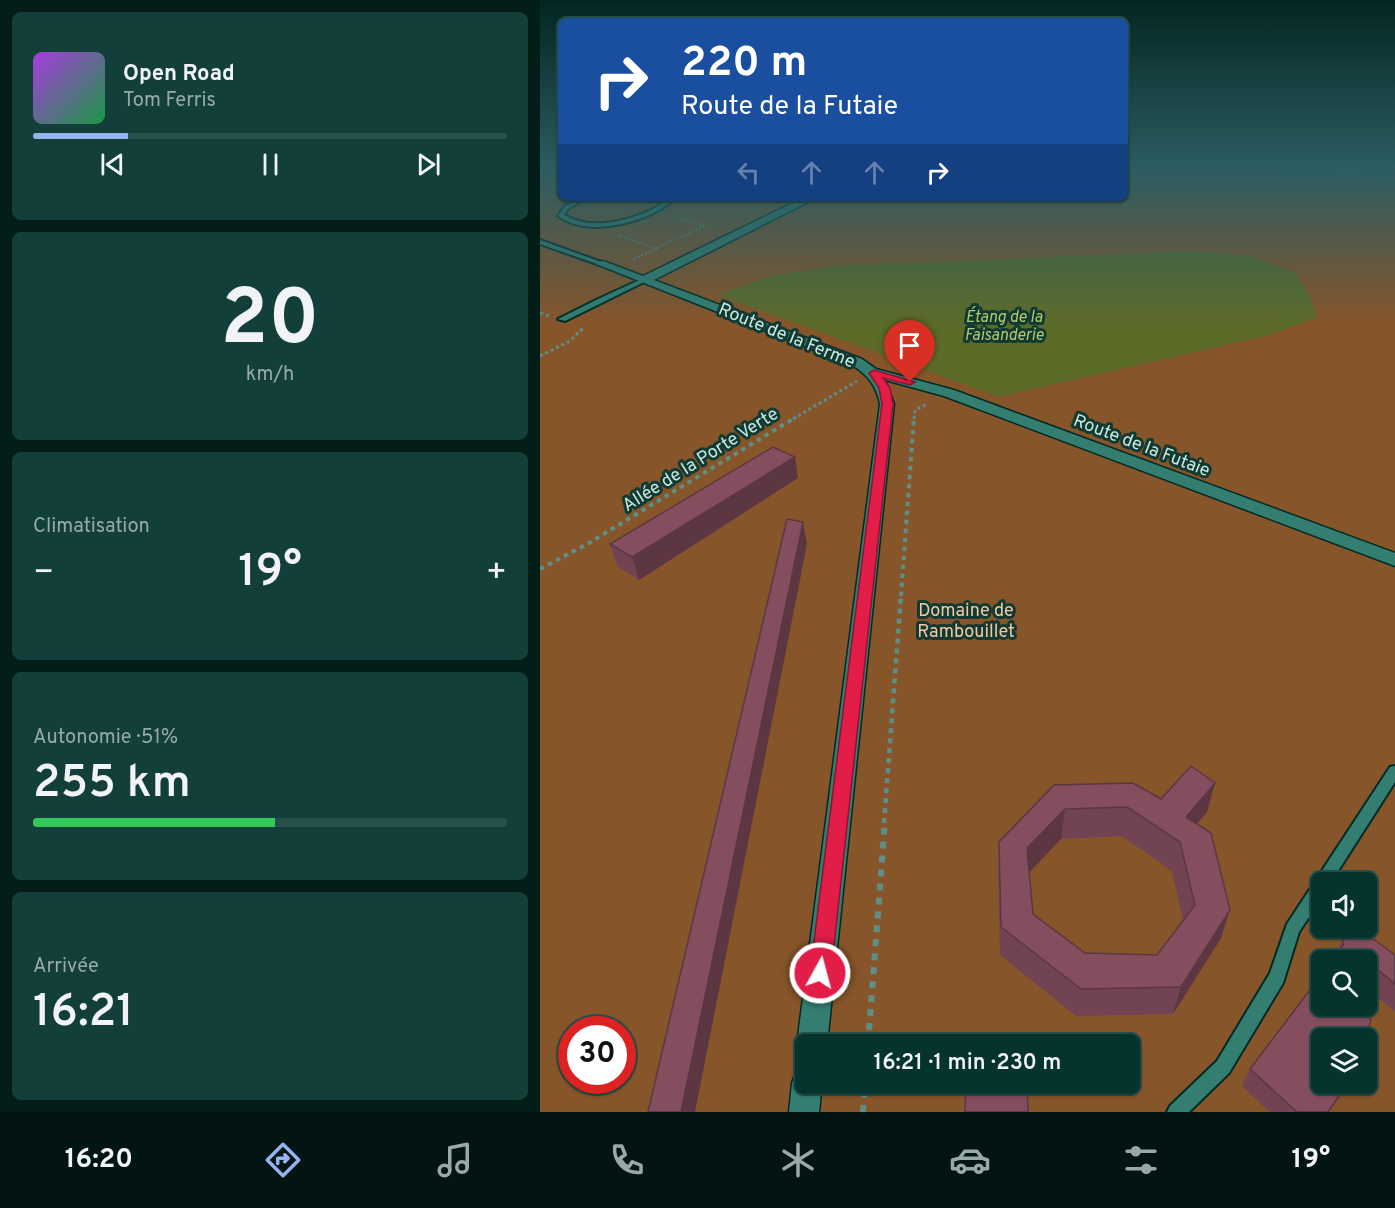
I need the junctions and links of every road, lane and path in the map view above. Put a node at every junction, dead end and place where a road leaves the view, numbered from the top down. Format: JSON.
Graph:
{"nodes":[{"id":1,"x":571,"y":222,"type":"edge"},
{"id":2,"x":616,"y":222,"type":"edge"},
{"id":3,"x":690,"y":222,"type":"edge"},
{"id":4,"x":763,"y":222,"type":"edge"},
{"id":5,"x":605,"y":225,"type":"junction"},
{"id":6,"x":540,"y":242,"type":"edge"},
{"id":7,"x":656,"y":248,"type":"junction"},
{"id":8,"x":608,"y":266,"type":"junction"},
{"id":9,"x":646,"y":279,"type":"junction"},
{"id":10,"x":562,"y":319,"type":"joint"},
{"id":11,"x":540,"y":356,"type":"edge"},
{"id":12,"x":874,"y":373,"type":"junction"},
{"id":13,"x":949,"y":393,"type":"junction"},
{"id":14,"x":1395,"y":560,"type":"edge"},
{"id":15,"x":540,"y":569,"type":"edge"},
{"id":16,"x":1395,"y":771,"type":"edge"},
{"id":17,"x":1329,"y":872,"type":"edge"},
{"id":18,"x":1311,"y":900,"type":"edge"},
{"id":19,"x":813,"y":1034,"type":"edge"},
{"id":20,"x":869,"y":1034,"type":"edge"},
{"id":21,"x":806,"y":1094,"type":"edge"},
{"id":22,"x":865,"y":1094,"type":"edge"},
{"id":23,"x":804,"y":1112,"type":"edge"},
{"id":24,"x":863,"y":1112,"type":"edge"},
{"id":25,"x":1176,"y":1112,"type":"edge"}],
"edges":[{"from":1,"to":5,"type":"lane"},
{"from":2,"to":5,"type":"lane"},
{"from":3,"to":7,"type":"path"},
{"from":4,"to":9,"type":"street"},
{"from":5,"to":7,"type":"path"},
{"from":6,"to":8,"type":"lane"},
{"from":7,"to":8,"type":"path"},
{"from":8,"to":9,"type":"street","name":"Route de la Ferme"},
{"from":9,"to":10,"type":"lane"},
{"from":9,"to":12,"type":"street","name":"Route de la Ferme"},
{"from":10,"to":11,"type":"path"},
{"from":12,"to":13,"type":"street","name":"Route de la Futaie"},
{"from":12,"to":15,"type":"path","name":"Allée de la Porte Verte"},
{"from":12,"to":19,"type":"street","name":"Route de la Ferme"},
{"from":13,"to":14,"type":"street","name":"Route de la Futaie"},
{"from":13,"to":20,"type":"path"},
{"from":16,"to":17,"type":"lane"},
{"from":18,"to":25,"type":"lane"},
{"from":21,"to":23,"type":"street"},
{"from":22,"to":24,"type":"path"}]}
